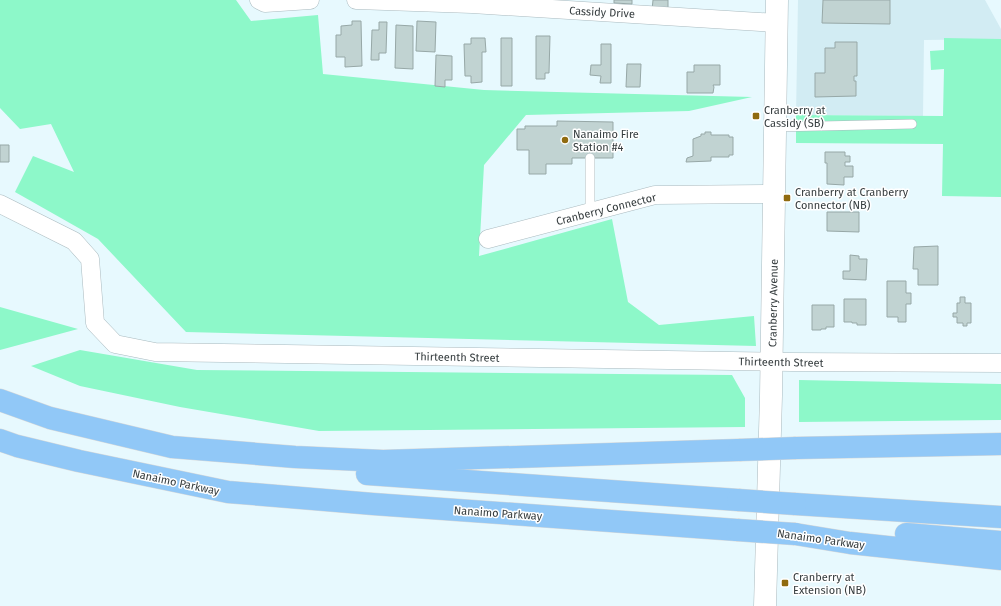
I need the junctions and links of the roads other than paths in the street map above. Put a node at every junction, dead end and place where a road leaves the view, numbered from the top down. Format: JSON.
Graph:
{"nodes":[{"id":1,"x":259,"y":0,"type":"edge"},
{"id":2,"x":310,"y":0,"type":"edge"},
{"id":3,"x":356,"y":0,"type":"edge"},
{"id":4,"x":777,"y":0,"type":"edge"},
{"id":5,"x":472,"y":2,"type":"edge"},
{"id":6,"x":777,"y":23,"type":"junction"},
{"id":7,"x":912,"y":124,"type":"dead end"},
{"id":8,"x":775,"y":127,"type":"junction"},
{"id":9,"x":590,"y":158,"type":"dead end"},
{"id":10,"x":774,"y":194,"type":"junction"},
{"id":11,"x":0,"y":204,"type":"edge"},
{"id":12,"x":590,"y":212,"type":"junction"},
{"id":13,"x":488,"y":239,"type":"dead end"},
{"id":14,"x":772,"y":362,"type":"junction"},
{"id":15,"x":1001,"y":362,"type":"edge"},
{"id":16,"x":0,"y":400,"type":"edge"},
{"id":17,"x":0,"y":440,"type":"edge"},
{"id":18,"x":1001,"y":444,"type":"edge"},
{"id":19,"x":172,"y":447,"type":"junction"},
{"id":20,"x":1001,"y":517,"type":"edge"},
{"id":21,"x":795,"y":534,"type":"junction"},
{"id":22,"x":1001,"y":542,"type":"edge"},
{"id":23,"x":1001,"y":559,"type":"edge"},
{"id":24,"x":765,"y":606,"type":"edge"}],
"edges":[{"from":1,"to":2,"type":"street"},
{"from":3,"to":5,"type":"street","name":"Cassidy Drive"},
{"from":4,"to":6,"type":"street","name":"Cranberry Avenue"},
{"from":5,"to":6,"type":"street","name":"Cassidy Drive"},
{"from":6,"to":8,"type":"street","name":"Cranberry Avenue"},
{"from":7,"to":8,"type":"lane"},
{"from":8,"to":10,"type":"street","name":"Cranberry Avenue"},
{"from":9,"to":12,"type":"lane"},
{"from":10,"to":12,"type":"street","name":"Cranberry Connector"},
{"from":10,"to":14,"type":"street","name":"Cranberry Avenue"},
{"from":11,"to":14,"type":"street","name":"Thirteenth Street"},
{"from":12,"to":13,"type":"street","name":"Cranberry Connector"},
{"from":14,"to":15,"type":"street","name":"Thirteenth Street"},
{"from":14,"to":24,"type":"street","name":"Cranberry Avenue"},
{"from":16,"to":19,"type":"highway"},
{"from":17,"to":21,"type":"highway","name":"Nanaimo Parkway","bridge":true},
{"from":18,"to":19,"type":"highway","bridge":true},
{"from":19,"to":20,"type":"highway","bridge":true},
{"from":21,"to":22,"type":"highway"},
{"from":21,"to":23,"type":"highway","name":"Nanaimo Parkway"}]}
